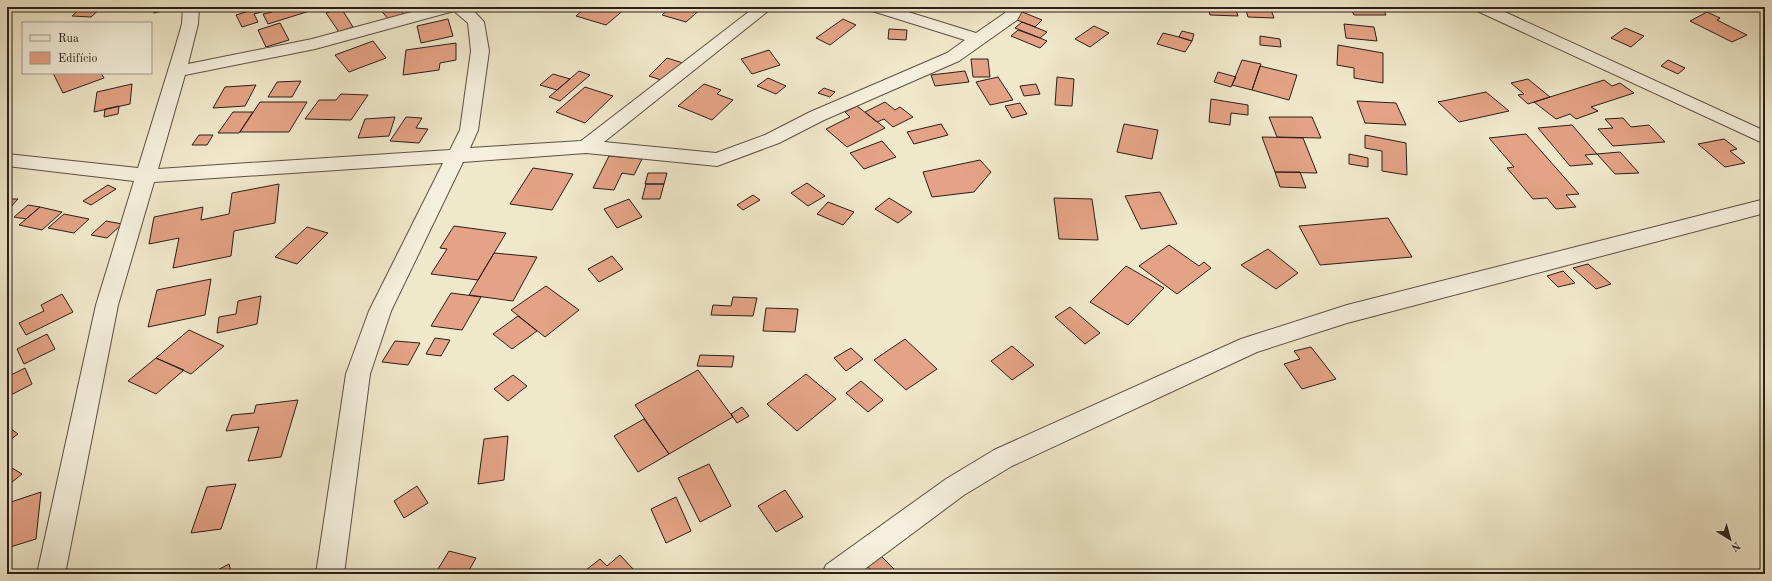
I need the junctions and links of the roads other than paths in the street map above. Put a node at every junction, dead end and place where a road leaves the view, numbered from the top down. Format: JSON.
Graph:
{"nodes":[{"id":1,"x":191,"y":7,"type":"edge"},
{"id":2,"x":449,"y":7,"type":"edge"},
{"id":3,"x":460,"y":7,"type":"edge"},
{"id":4,"x":765,"y":7,"type":"edge"},
{"id":5,"x":875,"y":7,"type":"edge"},
{"id":6,"x":1013,"y":7,"type":"edge"},
{"id":7,"x":1481,"y":7,"type":"edge"},
{"id":8,"x":978,"y":39,"type":"junction"},
{"id":9,"x":178,"y":71,"type":"junction"},
{"id":10,"x":1765,"y":138,"type":"edge"},
{"id":11,"x":586,"y":147,"type":"junction"},
{"id":12,"x":458,"y":154,"type":"junction"},
{"id":13,"x":7,"y":160,"type":"edge"},
{"id":14,"x":146,"y":176,"type":"junction"},
{"id":15,"x":1765,"y":206,"type":"edge"},
{"id":16,"x":50,"y":574,"type":"edge"},
{"id":17,"x":330,"y":574,"type":"edge"},
{"id":18,"x":836,"y":574,"type":"edge"}],
"edges":[{"from":1,"to":9,"type":"street"},
{"from":2,"to":9,"type":"street"},
{"from":3,"to":12,"type":"street"},
{"from":4,"to":11,"type":"street"},
{"from":5,"to":8,"type":"street"},
{"from":6,"to":8,"type":"street"},
{"from":7,"to":10,"type":"street"},
{"from":8,"to":11,"type":"street"},
{"from":9,"to":14,"type":"street"},
{"from":11,"to":12,"type":"street"},
{"from":12,"to":14,"type":"street"},
{"from":12,"to":17,"type":"street"},
{"from":13,"to":14,"type":"street"},
{"from":14,"to":16,"type":"street"},
{"from":15,"to":18,"type":"street"}]}
